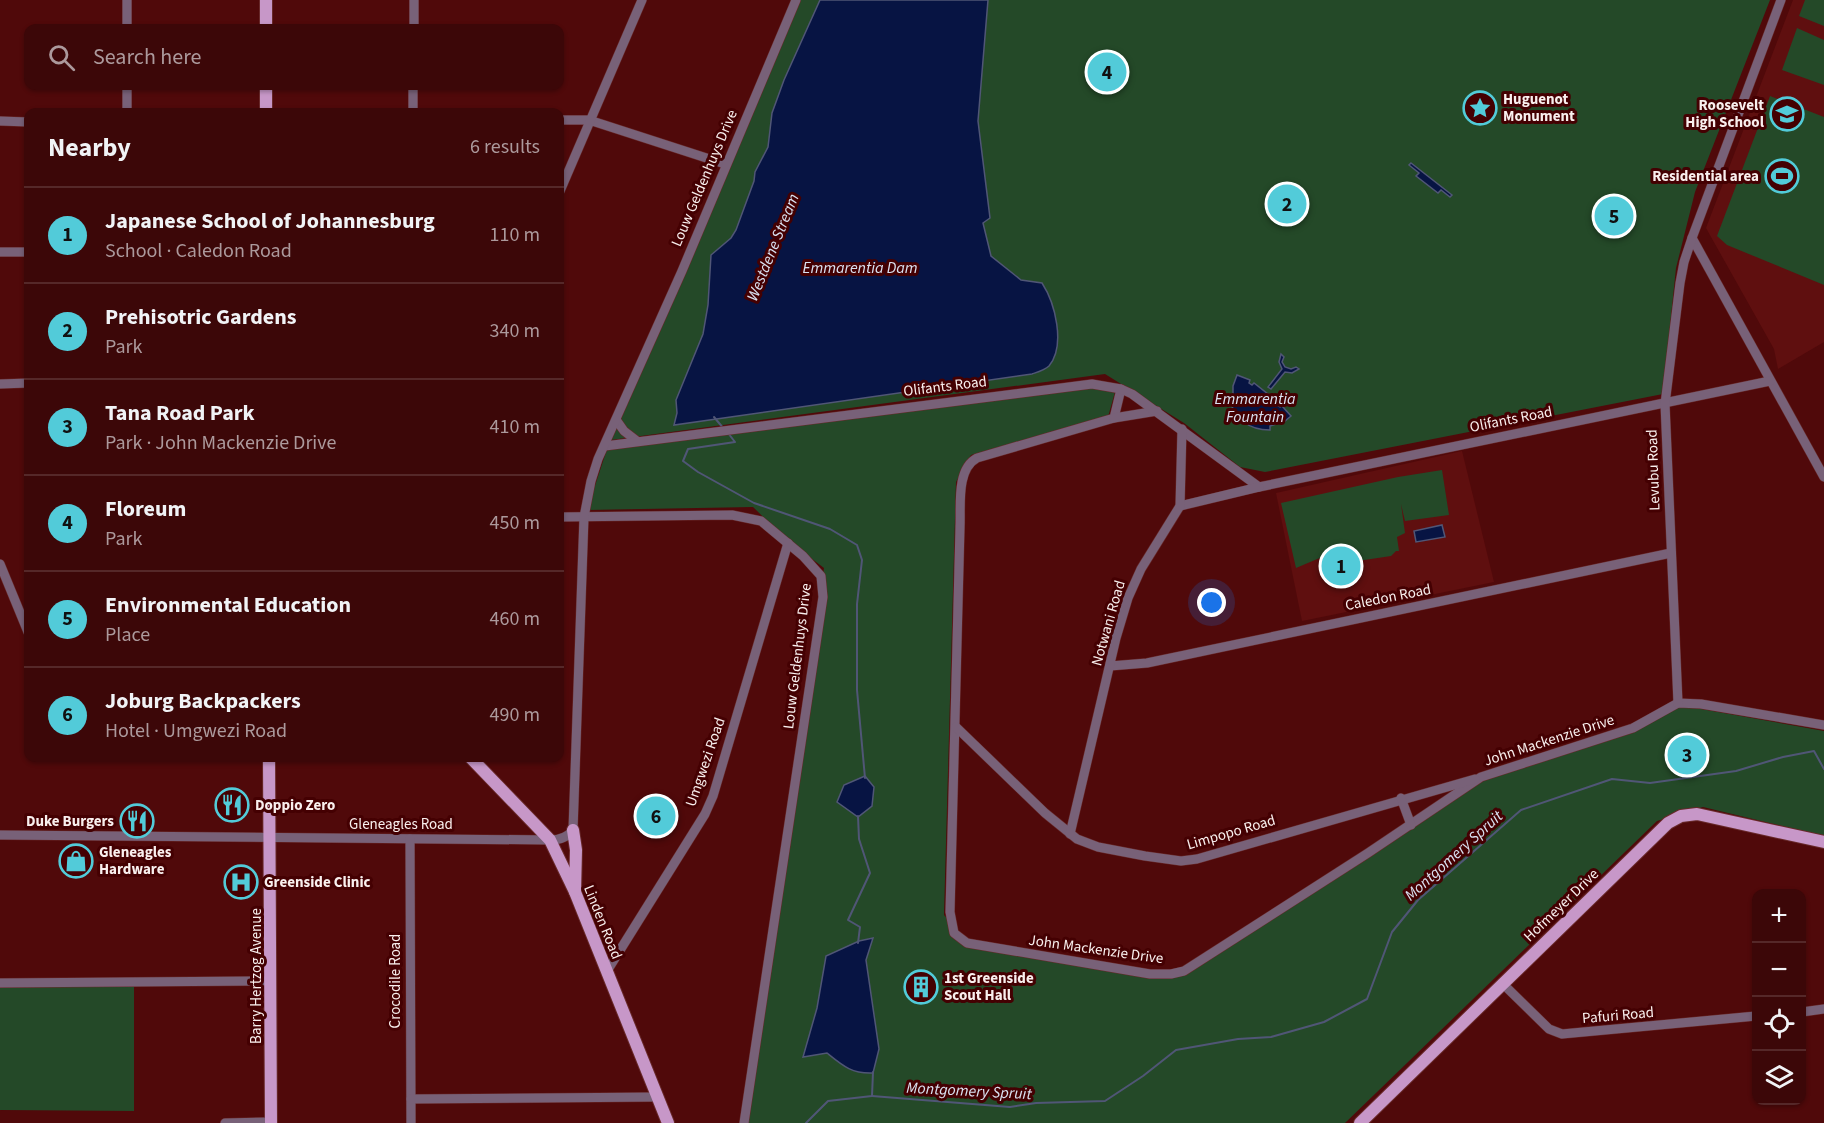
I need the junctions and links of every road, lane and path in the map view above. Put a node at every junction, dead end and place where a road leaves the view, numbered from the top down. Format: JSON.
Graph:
{"nodes":[{"id":1,"x":127,"y":0,"type":"edge"},
{"id":2,"x":266,"y":0,"type":"edge"},
{"id":3,"x":414,"y":0,"type":"edge"},
{"id":4,"x":642,"y":0,"type":"edge"},
{"id":5,"x":796,"y":0,"type":"edge"},
{"id":6,"x":1781,"y":0,"type":"edge"},
{"id":7,"x":127,"y":24,"type":"edge"},
{"id":8,"x":266,"y":24,"type":"edge"},
{"id":9,"x":414,"y":24,"type":"edge"},
{"id":10,"x":127,"y":90,"type":"edge"},
{"id":11,"x":266,"y":90,"type":"edge"},
{"id":12,"x":413,"y":90,"type":"edge"},
{"id":13,"x":127,"y":108,"type":"edge"},
{"id":14,"x":267,"y":108,"type":"edge"},
{"id":15,"x":413,"y":108,"type":"edge"},
{"id":16,"x":564,"y":120,"type":"edge"},
{"id":17,"x":589,"y":120,"type":"junction"},
{"id":18,"x":0,"y":121,"type":"edge"},
{"id":19,"x":24,"y":122,"type":"edge"},
{"id":20,"x":725,"y":164,"type":"junction"},
{"id":21,"x":564,"y":181,"type":"edge"},
{"id":22,"x":1692,"y":238,"type":"junction"},
{"id":23,"x":0,"y":252,"type":"edge"},
{"id":24,"x":24,"y":252,"type":"edge"},
{"id":25,"x":1770,"y":381,"type":"junction"},
{"id":26,"x":24,"y":383,"type":"edge"},
{"id":27,"x":0,"y":384,"type":"edge"},
{"id":28,"x":1121,"y":389,"type":"junction"},
{"id":29,"x":1665,"y":404,"type":"junction"},
{"id":30,"x":1157,"y":411,"type":"junction"},
{"id":31,"x":1114,"y":418,"type":"junction"},
{"id":32,"x":617,"y":422,"type":"junction"},
{"id":33,"x":1182,"y":429,"type":"junction"},
{"id":34,"x":637,"y":441,"type":"junction"},
{"id":35,"x":605,"y":446,"type":"junction"},
{"id":36,"x":1824,"y":476,"type":"edge"},
{"id":37,"x":1259,"y":487,"type":"junction"},
{"id":38,"x":1180,"y":506,"type":"junction"},
{"id":39,"x":564,"y":516,"type":"edge"},
{"id":40,"x":584,"y":516,"type":"junction"},
{"id":41,"x":788,"y":543,"type":"junction"},
{"id":42,"x":1671,"y":553,"type":"junction"},
{"id":43,"x":0,"y":564,"type":"edge"},
{"id":44,"x":24,"y":622,"type":"edge"},
{"id":45,"x":1110,"y":666,"type":"junction"},
{"id":46,"x":1678,"y":703,"type":"junction"},
{"id":47,"x":1824,"y":725,"type":"edge"},
{"id":48,"x":956,"y":728,"type":"junction"},
{"id":49,"x":266,"y":762,"type":"edge"},
{"id":50,"x":475,"y":762,"type":"edge"},
{"id":51,"x":1481,"y":777,"type":"junction"},
{"id":52,"x":1401,"y":798,"type":"junction"},
{"id":53,"x":1411,"y":825,"type":"junction"},
{"id":54,"x":573,"y":830,"type":"junction"},
{"id":55,"x":1070,"y":834,"type":"junction"},
{"id":56,"x":0,"y":835,"type":"edge"},
{"id":57,"x":270,"y":838,"type":"junction"},
{"id":58,"x":410,"y":839,"type":"junction"},
{"id":59,"x":550,"y":840,"type":"junction"},
{"id":60,"x":1824,"y":843,"type":"edge"},
{"id":61,"x":575,"y":892,"type":"junction"},
{"id":62,"x":607,"y":971,"type":"junction"},
{"id":63,"x":270,"y":981,"type":"junction"},
{"id":64,"x":0,"y":983,"type":"edge"},
{"id":65,"x":1502,"y":983,"type":"junction"},
{"id":66,"x":1824,"y":1009,"type":"edge"},
{"id":67,"x":1806,"y":1011,"type":"edge"},
{"id":68,"x":1752,"y":1016,"type":"edge"},
{"id":69,"x":657,"y":1097,"type":"junction"},
{"id":70,"x":411,"y":1099,"type":"junction"},
{"id":71,"x":225,"y":1123,"type":"edge"},
{"id":72,"x":271,"y":1123,"type":"edge"},
{"id":73,"x":411,"y":1123,"type":"edge"},
{"id":74,"x":668,"y":1123,"type":"edge"},
{"id":75,"x":744,"y":1123,"type":"edge"},
{"id":76,"x":1360,"y":1123,"type":"edge"}],
"edges":[{"from":1,"to":7,"type":"street"},
{"from":2,"to":8,"type":"main road"},
{"from":3,"to":9,"type":"street"},
{"from":4,"to":17,"type":"street"},
{"from":5,"to":20,"type":"street","name":"Louw Geldenhuys Drive"},
{"from":6,"to":22,"type":"street","name":"Levubu Road"},
{"from":10,"to":13,"type":"street"},
{"from":11,"to":14,"type":"main road"},
{"from":12,"to":15,"type":"street"},
{"from":16,"to":17,"type":"street"},
{"from":17,"to":20,"type":"street"},
{"from":17,"to":21,"type":"street"},
{"from":18,"to":19,"type":"street"},
{"from":20,"to":32,"type":"street","name":"Louw Geldenhuys Drive"},
{"from":22,"to":25,"type":"street"},
{"from":22,"to":29,"type":"street","name":"Levubu Road"},
{"from":23,"to":24,"type":"street"},
{"from":25,"to":29,"type":"street","name":"Olifants Road"},
{"from":25,"to":36,"type":"street"},
{"from":26,"to":27,"type":"street"},
{"from":28,"to":30,"type":"street","name":"Olifants Road"},
{"from":28,"to":31,"type":"street"},
{"from":28,"to":34,"type":"street","name":"Olifants Road"},
{"from":29,"to":37,"type":"street","name":"Olifants Road"},
{"from":29,"to":42,"type":"street","name":"Levubu Road"},
{"from":30,"to":31,"type":"street","name":"John Mackenzie Drive"},
{"from":30,"to":33,"type":"street","name":"Olifants Road"},
{"from":31,"to":48,"type":"street","name":"John Mackenzie Drive"},
{"from":32,"to":34,"type":"street"},
{"from":32,"to":35,"type":"street","name":"Louw Geldenhuys Drive"},
{"from":33,"to":37,"type":"street","name":"Olifants Road"},
{"from":33,"to":38,"type":"street","name":"Notwani Road"},
{"from":34,"to":35,"type":"street","name":"Olifants Road"},
{"from":35,"to":40,"type":"street","name":"Louw Geldenhuys Drive"},
{"from":37,"to":38,"type":"street","name":"Olifants Road"},
{"from":38,"to":45,"type":"street","name":"Notwani Road"},
{"from":39,"to":40,"type":"street"},
{"from":40,"to":41,"type":"street","name":"Louw Geldenhuys Drive"},
{"from":40,"to":54,"type":"street"},
{"from":41,"to":62,"type":"street","name":"Umgwezi Road"},
{"from":41,"to":75,"type":"street","name":"Louw Geldenhuys Drive"},
{"from":42,"to":45,"type":"street","name":"Caledon Road"},
{"from":42,"to":46,"type":"street","name":"Levubu Road"},
{"from":43,"to":44,"type":"street"},
{"from":45,"to":55,"type":"street","name":"Notwani Road"},
{"from":46,"to":47,"type":"street"},
{"from":46,"to":51,"type":"street","name":"John Mackenzie Drive"},
{"from":48,"to":53,"type":"street","name":"John Mackenzie Drive"},
{"from":48,"to":55,"type":"street","name":"Limpopo Road"},
{"from":49,"to":57,"type":"main road","name":"Barry Hertzog Avenue"},
{"from":50,"to":59,"type":"main road","name":"Linden Road"},
{"from":51,"to":52,"type":"street","name":"Limpopo Road"},
{"from":51,"to":53,"type":"street","name":"John Mackenzie Drive"},
{"from":52,"to":53,"type":"street"},
{"from":52,"to":55,"type":"street","name":"Limpopo Road"},
{"from":54,"to":59,"type":"street"},
{"from":54,"to":61,"type":"main road"},
{"from":56,"to":57,"type":"street","name":"Gleneagles Road"},
{"from":57,"to":58,"type":"street","name":"Gleneagles Road"},
{"from":57,"to":63,"type":"main road","name":"Barry Hertzog Avenue"},
{"from":58,"to":59,"type":"street","name":"Gleneagles Road"},
{"from":58,"to":70,"type":"street","name":"Crocodile Road"},
{"from":59,"to":61,"type":"main road","name":"Linden Road"},
{"from":60,"to":65,"type":"main road","name":"Hofmeyer Drive"},
{"from":61,"to":62,"type":"main road","name":"Linden Road"},
{"from":62,"to":69,"type":"main road","name":"Linden Road"},
{"from":63,"to":64,"type":"street"},
{"from":63,"to":72,"type":"main road","name":"Barry Hertzog Avenue"},
{"from":65,"to":68,"type":"street","name":"Pafuri Road"},
{"from":65,"to":76,"type":"main road","name":"Hofmeyer Drive"},
{"from":66,"to":67,"type":"street"},
{"from":69,"to":70,"type":"street"},
{"from":69,"to":74,"type":"main road","name":"Linden Road"},
{"from":70,"to":73,"type":"street","name":"Crocodile Road"},
{"from":71,"to":72,"type":"street"}]}
